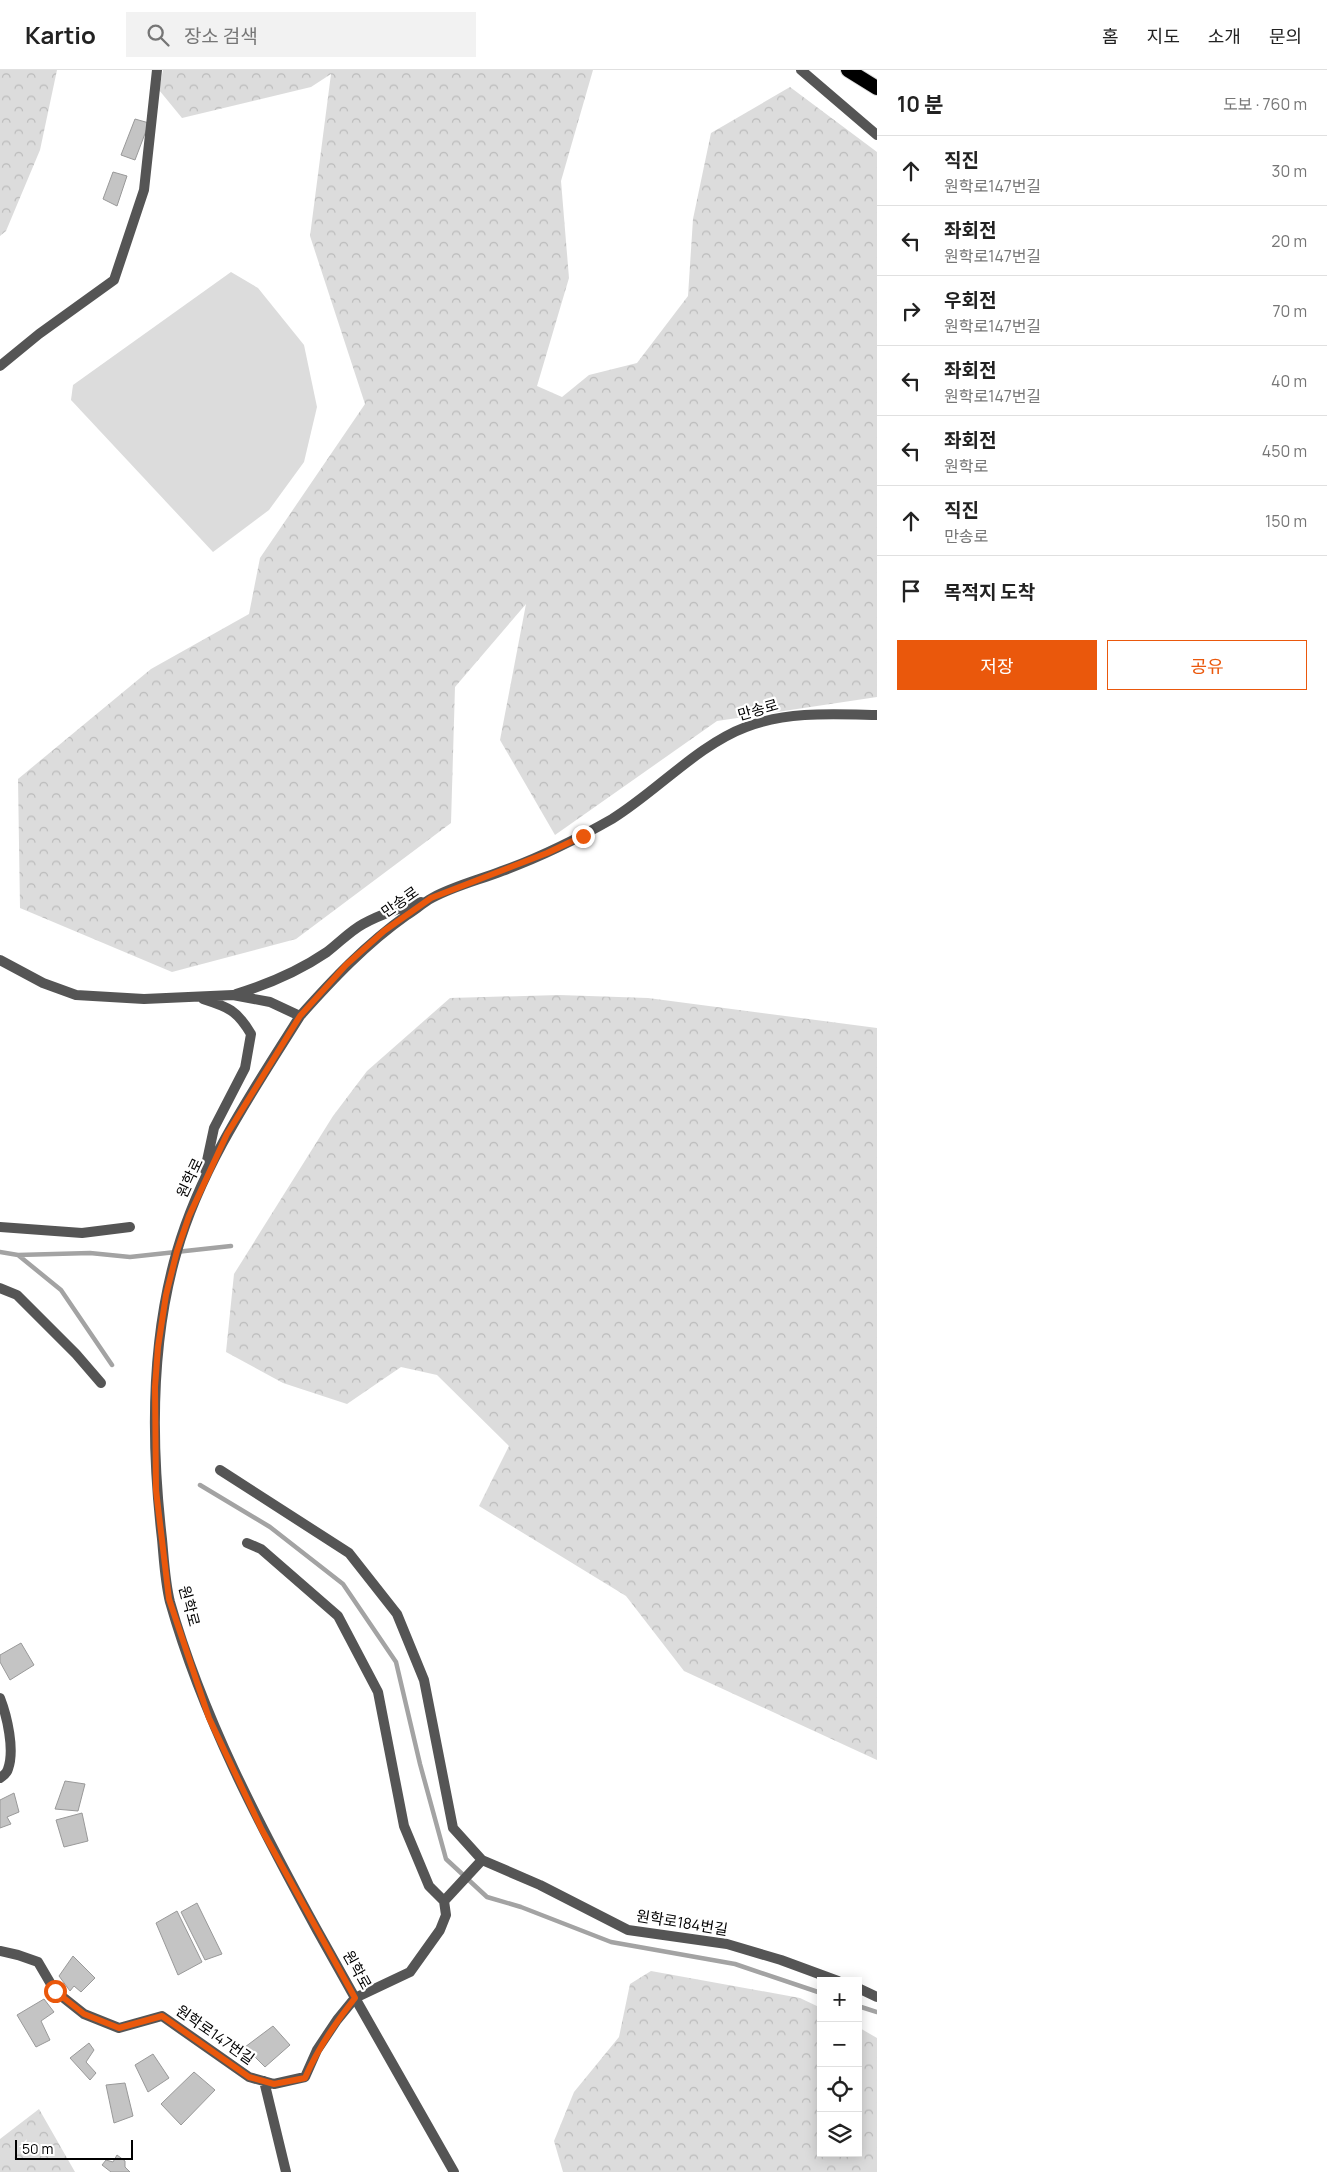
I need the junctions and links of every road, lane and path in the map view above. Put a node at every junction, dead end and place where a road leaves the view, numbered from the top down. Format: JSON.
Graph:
{"nodes":[{"id":1,"x":157,"y":70,"type":"edge"},
{"id":2,"x":801,"y":70,"type":"edge"},
{"id":3,"x":848,"y":70,"type":"edge"},
{"id":4,"x":877,"y":88,"type":"edge"},
{"id":5,"x":877,"y":135,"type":"edge"},
{"id":6,"x":0,"y":366,"type":"edge"},
{"id":7,"x":877,"y":715,"type":"edge"},
{"id":8,"x":431,"y":898,"type":"junction"},
{"id":9,"x":0,"y":960,"type":"edge"},
{"id":10,"x":233,"y":995,"type":"junction"},
{"id":11,"x":197,"y":997,"type":"junction"},
{"id":12,"x":300,"y":1016,"type":"junction"},
{"id":13,"x":202,"y":1187,"type":"junction"},
{"id":14,"x":0,"y":1227,"type":"edge"},
{"id":15,"x":130,"y":1227,"type":"dead end"},
{"id":16,"x":0,"y":1288,"type":"edge"},
{"id":17,"x":101,"y":1383,"type":"dead end"},
{"id":18,"x":220,"y":1470,"type":"dead end"},
{"id":19,"x":247,"y":1543,"type":"dead end"},
{"id":20,"x":0,"y":1698,"type":"edge"},
{"id":21,"x":0,"y":1778,"type":"edge"},
{"id":22,"x":482,"y":1860,"type":"junction"},
{"id":23,"x":444,"y":1901,"type":"junction"},
{"id":24,"x":0,"y":1951,"type":"edge"},
{"id":25,"x":827,"y":1977,"type":"edge"},
{"id":26,"x":862,"y":1990,"type":"edge"},
{"id":27,"x":877,"y":1997,"type":"edge"},
{"id":28,"x":355,"y":1998,"type":"junction"},
{"id":29,"x":264,"y":2081,"type":"junction"},
{"id":30,"x":286,"y":2172,"type":"edge"},
{"id":31,"x":454,"y":2172,"type":"edge"}],
"edges":[{"from":1,"to":6,"type":"street"},
{"from":2,"to":5,"type":"street"},
{"from":3,"to":4,"type":"highway"},
{"from":7,"to":8,"type":"street","name":"만송로"},
{"from":8,"to":10,"type":"street"},
{"from":8,"to":12,"type":"street","name":"만송로"},
{"from":9,"to":11,"type":"street"},
{"from":10,"to":11,"type":"street"},
{"from":10,"to":12,"type":"street"},
{"from":11,"to":13,"type":"street"},
{"from":12,"to":13,"type":"street","name":"원학로"},
{"from":13,"to":28,"type":"street","name":"원학로"},
{"from":14,"to":15,"type":"street"},
{"from":16,"to":17,"type":"street"},
{"from":18,"to":22,"type":"street"},
{"from":19,"to":23,"type":"street"},
{"from":20,"to":21,"type":"street"},
{"from":22,"to":23,"type":"street"},
{"from":22,"to":25,"type":"street","name":"원학로184번길"},
{"from":23,"to":28,"type":"street"},
{"from":24,"to":29,"type":"street","name":"원학로147번길"},
{"from":26,"to":27,"type":"street"},
{"from":28,"to":29,"type":"street","name":"원학로147번길"},
{"from":28,"to":31,"type":"street","name":"원학로"},
{"from":29,"to":30,"type":"street","name":"원학로147번길"}]}
